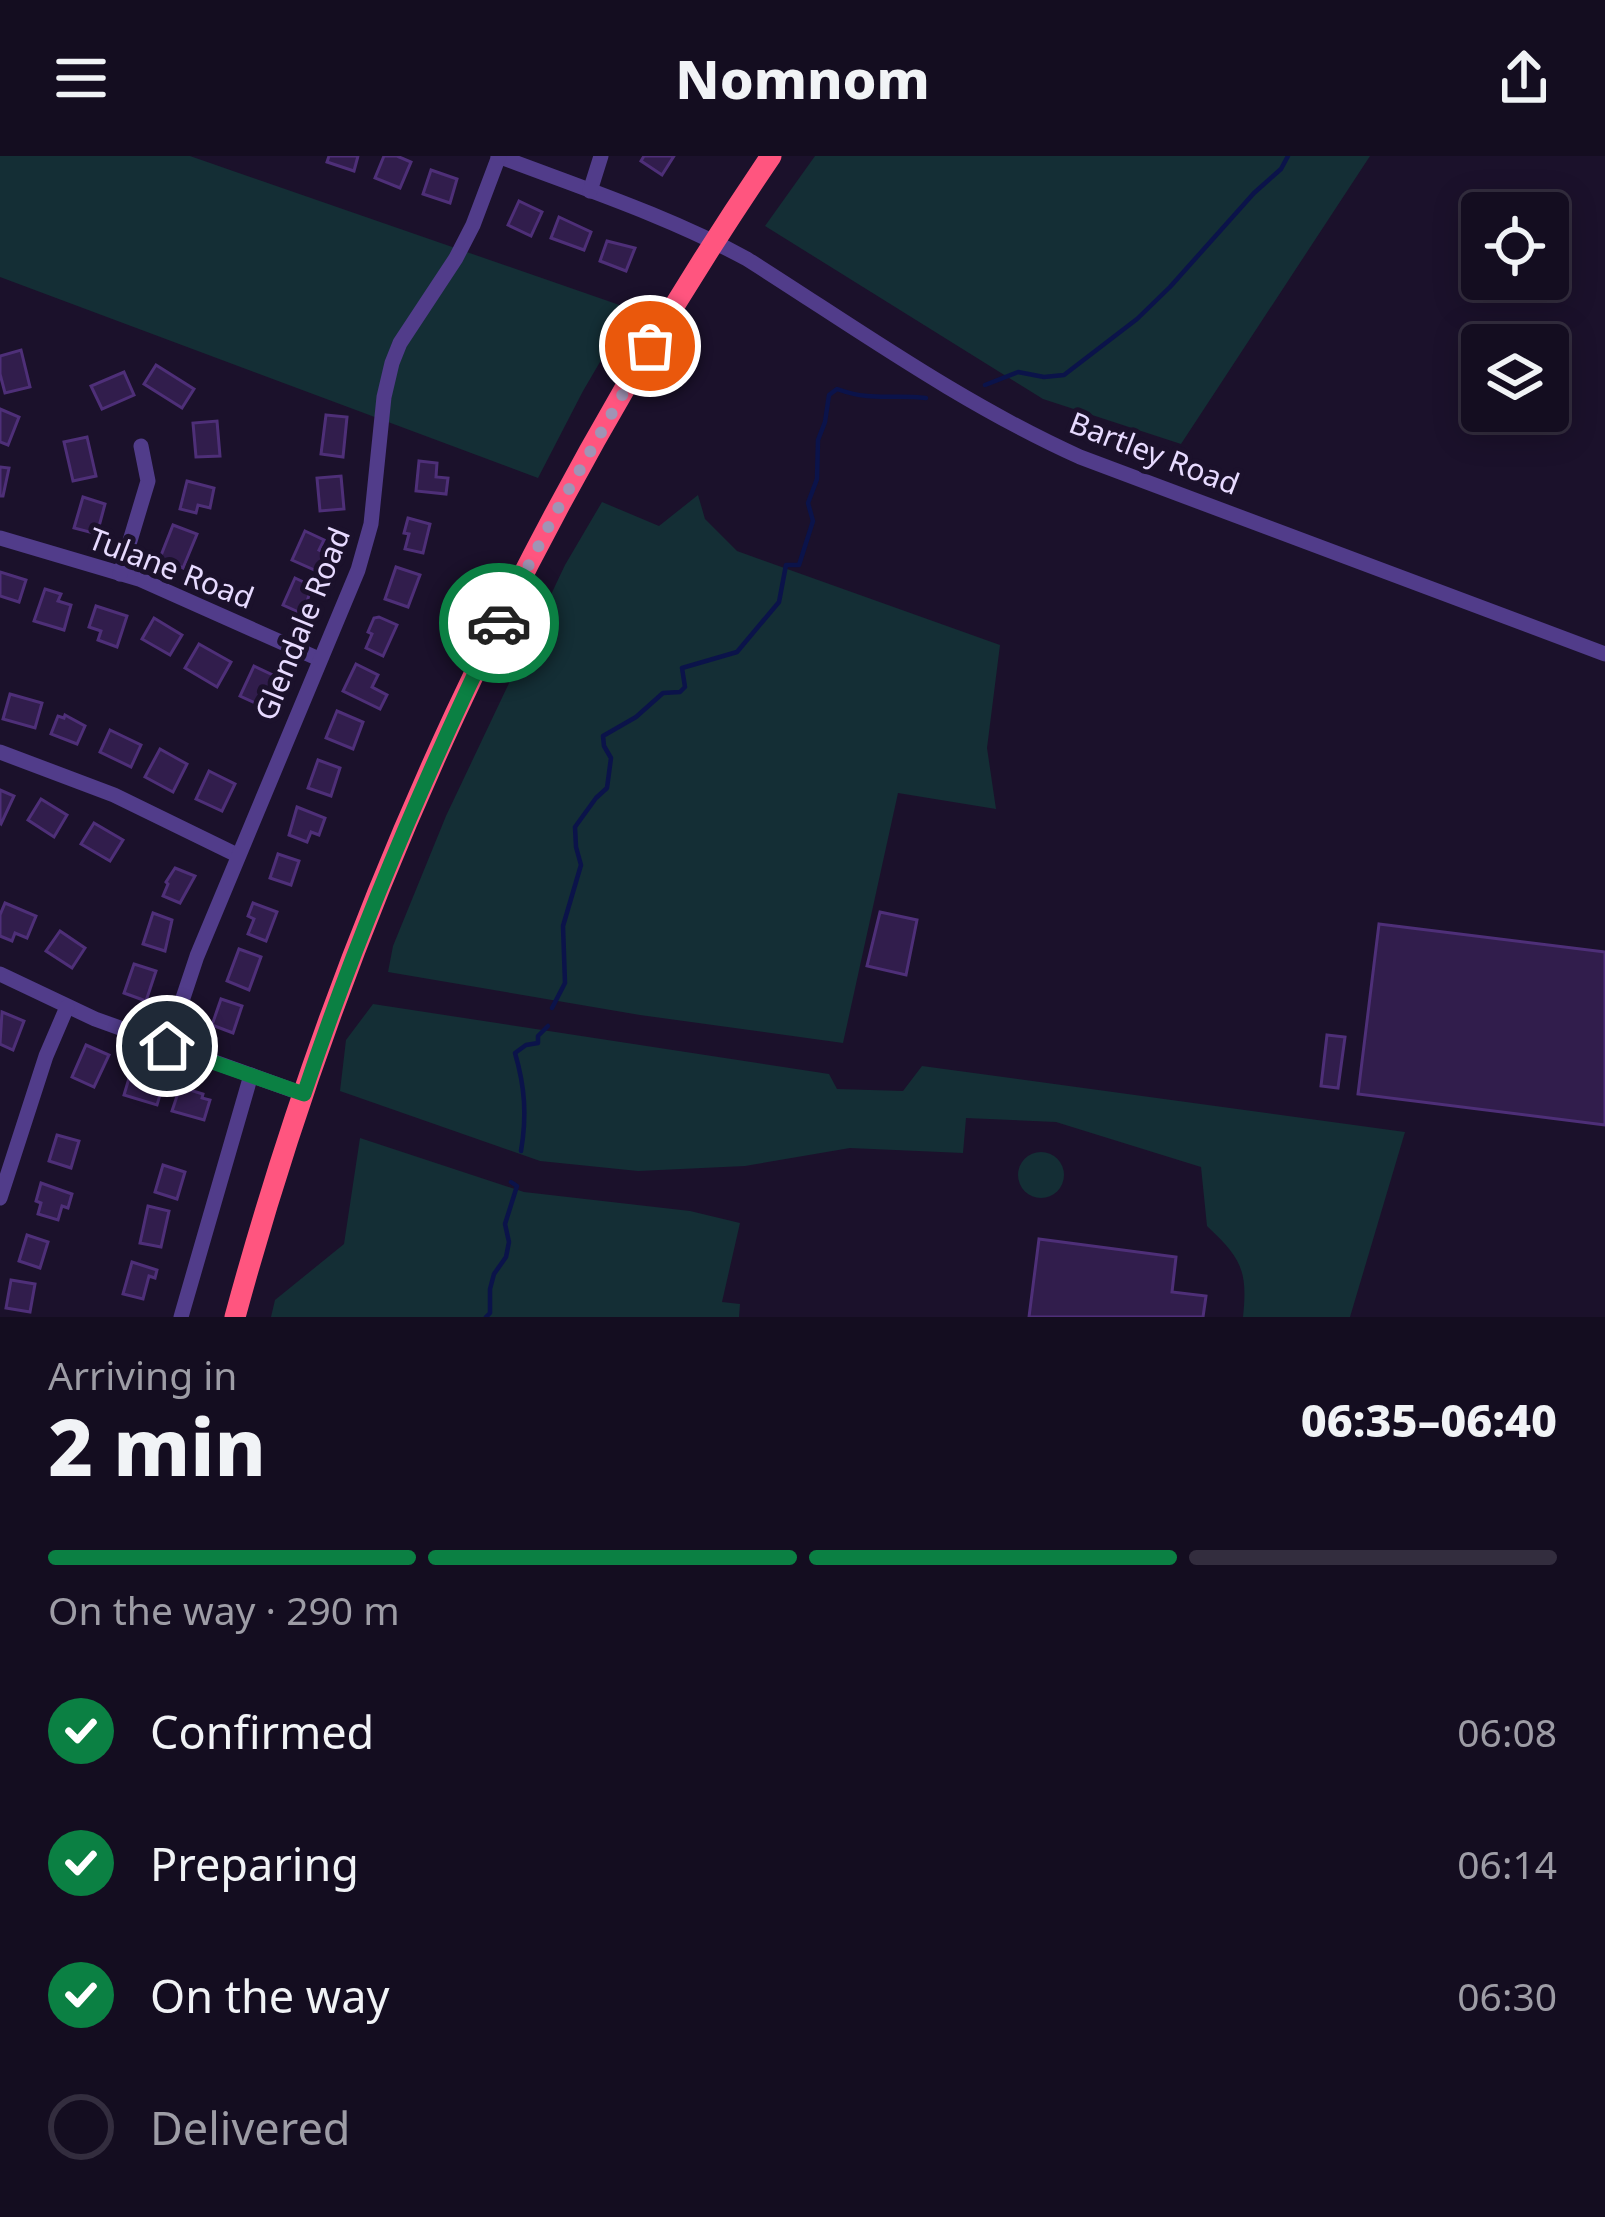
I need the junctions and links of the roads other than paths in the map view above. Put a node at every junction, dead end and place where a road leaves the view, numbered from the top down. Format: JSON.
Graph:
{"nodes":[{"id":1,"x":498,"y":156,"type":"edge"},
{"id":2,"x":601,"y":156,"type":"edge"},
{"id":3,"x":771,"y":156,"type":"edge"},
{"id":4,"x":590,"y":191,"type":"junction"},
{"id":5,"x":714,"y":242,"type":"junction"},
{"id":6,"x":141,"y":446,"type":"dead end"},
{"id":7,"x":0,"y":538,"type":"edge"},
{"id":8,"x":120,"y":574,"type":"junction"},
{"id":9,"x":1605,"y":654,"type":"edge"},
{"id":10,"x":320,"y":659,"type":"junction"},
{"id":11,"x":0,"y":752,"type":"edge"},
{"id":12,"x":238,"y":855,"type":"junction"},
{"id":13,"x":0,"y":974,"type":"edge"},
{"id":14,"x":67,"y":1006,"type":"junction"},
{"id":15,"x":167,"y":1046,"type":"junction"},
{"id":16,"x":251,"y":1076,"type":"junction"},
{"id":17,"x":304,"y":1094,"type":"junction"},
{"id":18,"x":1,"y":1192,"type":"edge"},
{"id":19,"x":181,"y":1317,"type":"edge"},
{"id":20,"x":236,"y":1317,"type":"edge"}],
"edges":[{"from":1,"to":4,"type":"street","name":"Bartley Road"},
{"from":1,"to":10,"type":"street","name":"Glendale Road"},
{"from":2,"to":4,"type":"street"},
{"from":3,"to":5,"type":"highway"},
{"from":4,"to":5,"type":"street","name":"Bartley Road"},
{"from":5,"to":9,"type":"street","name":"Bartley Road"},
{"from":5,"to":17,"type":"highway"},
{"from":6,"to":8,"type":"street"},
{"from":7,"to":8,"type":"street","name":"Tulane Road"},
{"from":8,"to":10,"type":"street","name":"Tulane Road"},
{"from":10,"to":12,"type":"street","name":"Glendale Road"},
{"from":11,"to":12,"type":"street"},
{"from":12,"to":15,"type":"street","name":"Glendale Road"},
{"from":13,"to":14,"type":"street"},
{"from":14,"to":15,"type":"street"},
{"from":14,"to":18,"type":"street"},
{"from":15,"to":16,"type":"street"},
{"from":16,"to":17,"type":"street"},
{"from":16,"to":19,"type":"street"},
{"from":17,"to":20,"type":"highway"}]}
